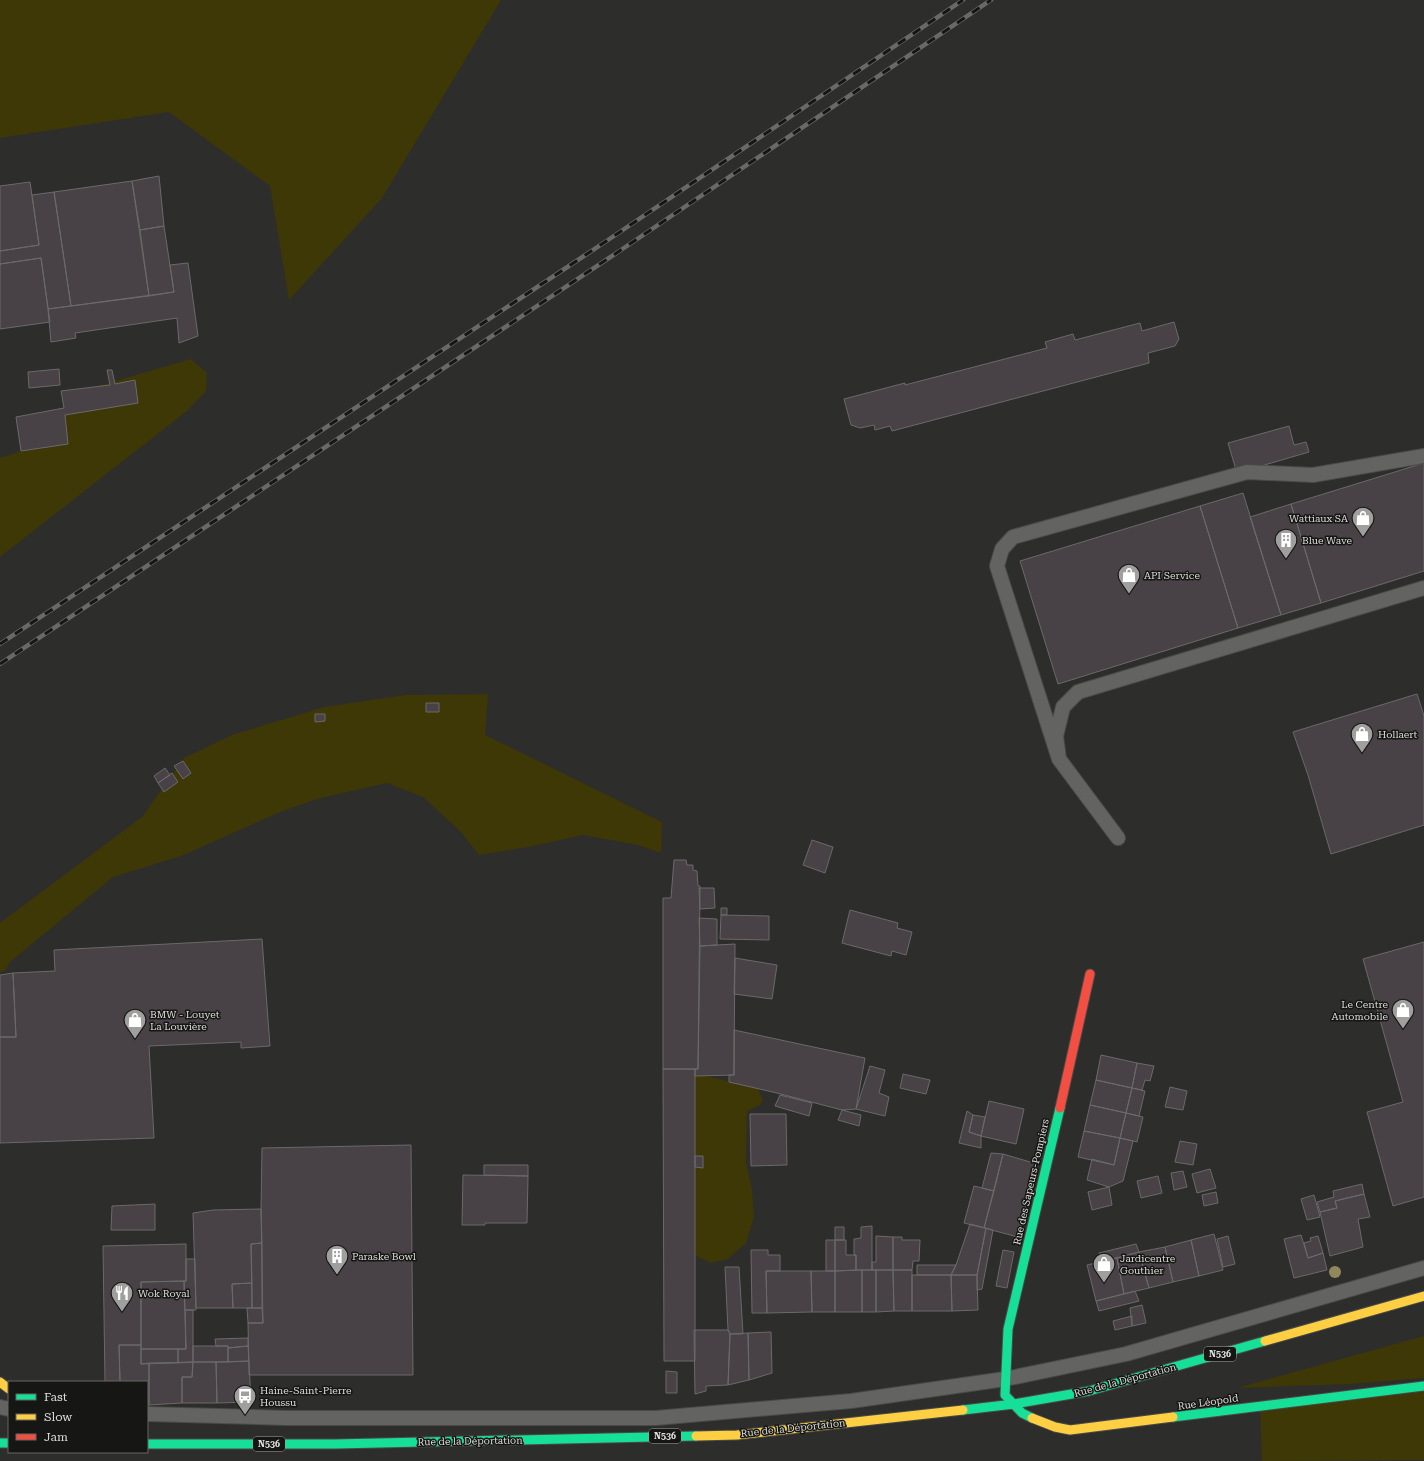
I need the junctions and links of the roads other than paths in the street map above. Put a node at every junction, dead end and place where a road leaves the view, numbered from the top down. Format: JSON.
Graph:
{"nodes":[{"id":1,"x":1424,"y":456,"type":"edge"},
{"id":2,"x":1424,"y":588,"type":"edge"},
{"id":3,"x":1060,"y":760,"type":"junction"},
{"id":4,"x":1118,"y":838,"type":"dead end"},
{"id":5,"x":1090,"y":974,"type":"dead end"},
{"id":6,"x":1424,"y":1268,"type":"edge"},
{"id":7,"x":1424,"y":1296,"type":"edge"},
{"id":8,"x":1004,"y":1379,"type":"junction"},
{"id":9,"x":0,"y":1382,"type":"edge"},
{"id":10,"x":1424,"y":1386,"type":"edge"},
{"id":11,"x":8,"y":1388,"type":"edge"},
{"id":12,"x":1005,"y":1395,"type":"joint"},
{"id":13,"x":1014,"y":1404,"type":"junction"},
{"id":14,"x":148,"y":1414,"type":"edge"},
{"id":15,"x":148,"y":1444,"type":"edge"}],
"edges":[{"from":1,"to":3,"type":"lane"},
{"from":2,"to":3,"type":"lane"},
{"from":3,"to":4,"type":"lane"},
{"from":5,"to":8,"type":"main road","name":"Rue des Sapeurs-Pompiers"},
{"from":6,"to":8,"type":"lane","name":"Rue de la Déportation"},
{"from":7,"to":13,"type":"main road","name":"Rue de la Déportation","number":"N536"},
{"from":8,"to":12,"type":"main road","name":"Rue des Sapeurs-Pompiers"},
{"from":8,"to":14,"type":"lane","name":"Rue de la Déportation"},
{"from":9,"to":11,"type":"main road"},
{"from":10,"to":13,"type":"main road","name":"Rue Léopold"},
{"from":12,"to":13,"type":"main road","name":"Rue Léopold"},
{"from":13,"to":15,"type":"main road","name":"Rue de la Déportation","number":"N536"}]}
